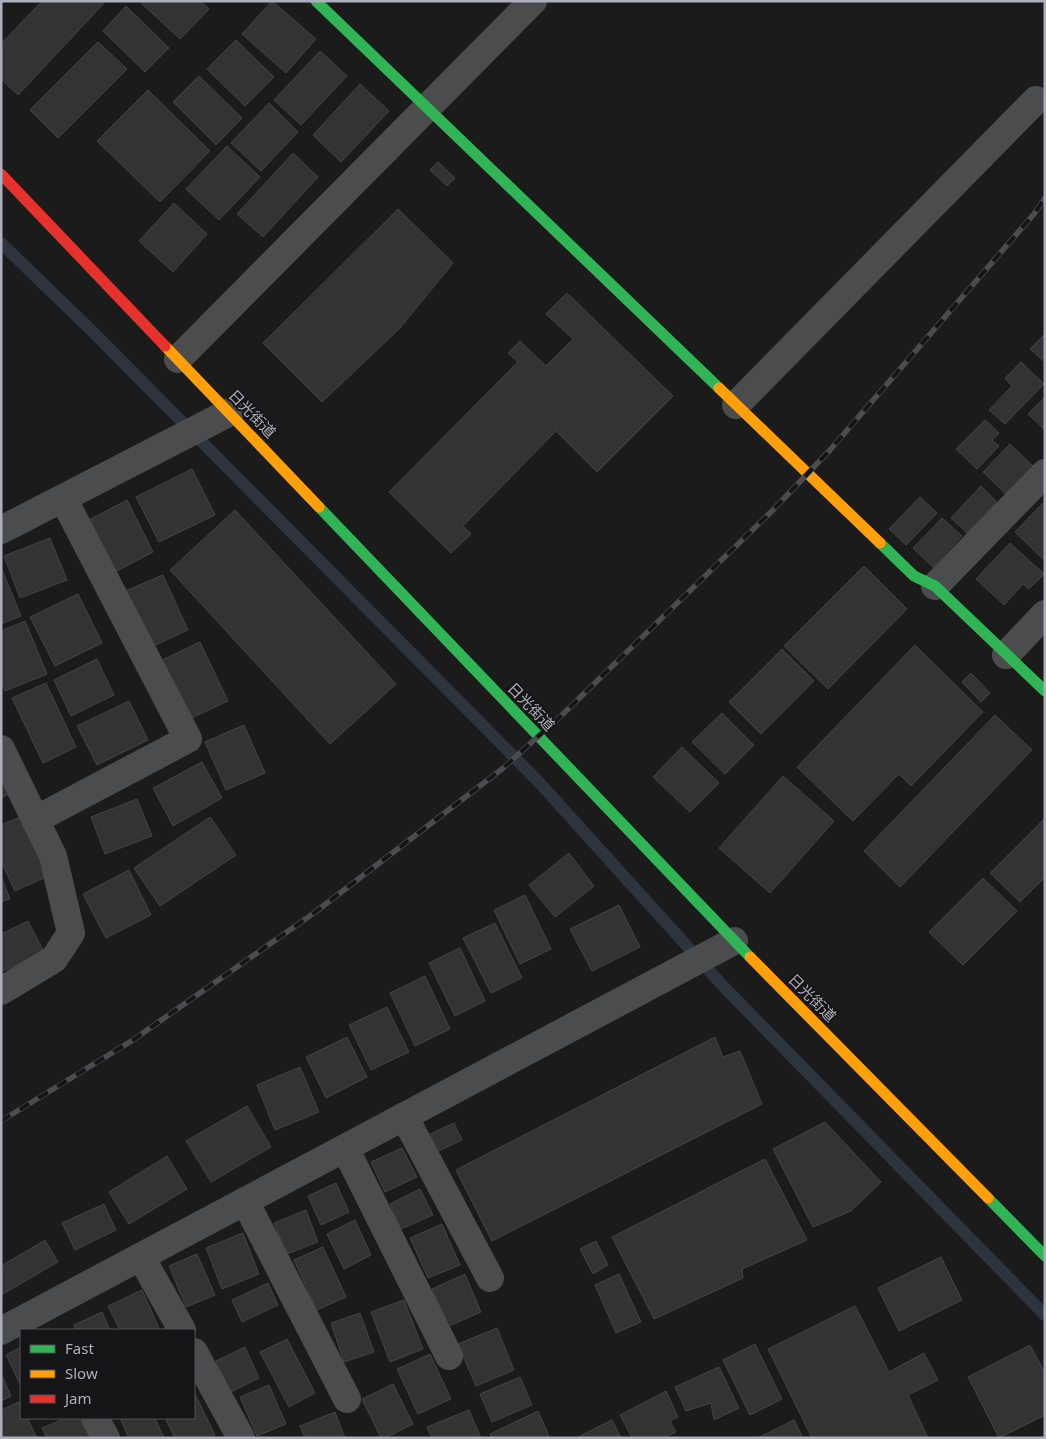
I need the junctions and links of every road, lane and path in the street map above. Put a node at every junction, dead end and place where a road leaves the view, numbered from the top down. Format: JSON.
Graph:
{"nodes":[{"id":1,"x":316,"y":1,"type":"edge"},
{"id":2,"x":533,"y":1,"type":"edge"},
{"id":3,"x":1036,"y":100,"type":"dead end"},
{"id":4,"x":427,"y":108,"type":"junction"},
{"id":5,"x":1,"y":174,"type":"edge"},
{"id":6,"x":178,"y":359,"type":"junction"},
{"id":7,"x":736,"y":405,"type":"junction"},
{"id":8,"x":230,"y":412,"type":"junction"},
{"id":9,"x":1045,"y":473,"type":"edge"},
{"id":10,"x":63,"y":498,"type":"junction"},
{"id":11,"x":1,"y":530,"type":"edge"},
{"id":12,"x":935,"y":586,"type":"junction"},
{"id":13,"x":1045,"y":614,"type":"edge"},
{"id":14,"x":1006,"y":654,"type":"junction"},
{"id":15,"x":1045,"y":691,"type":"edge"},
{"id":16,"x":1,"y":749,"type":"edge"},
{"id":17,"x":36,"y":820,"type":"junction"},
{"id":18,"x":734,"y":941,"type":"junction"},
{"id":19,"x":1,"y":991,"type":"edge"},
{"id":20,"x":404,"y":1116,"type":"junction"},
{"id":21,"x":345,"y":1148,"type":"junction"},
{"id":22,"x":245,"y":1201,"type":"junction"},
{"id":23,"x":1045,"y":1256,"type":"edge"},
{"id":24,"x":141,"y":1257,"type":"junction"},
{"id":25,"x":490,"y":1278,"type":"dead end"},
{"id":26,"x":45,"y":1320,"type":"edge"},
{"id":27,"x":181,"y":1329,"type":"edge"},
{"id":28,"x":1,"y":1331,"type":"edge"},
{"id":29,"x":195,"y":1354,"type":"edge"},
{"id":30,"x":449,"y":1356,"type":"dead end"},
{"id":31,"x":347,"y":1399,"type":"dead end"},
{"id":32,"x":96,"y":1419,"type":"edge"},
{"id":33,"x":106,"y":1438,"type":"edge"},
{"id":34,"x":242,"y":1438,"type":"edge"}],
"edges":[{"from":1,"to":4,"type":"main road"},
{"from":2,"to":4,"type":"street"},
{"from":3,"to":7,"type":"street"},
{"from":4,"to":6,"type":"street"},
{"from":4,"to":7,"type":"main road"},
{"from":5,"to":6,"type":"main road","name":"日光街道"},
{"from":6,"to":8,"type":"main road","name":"日光街道"},
{"from":7,"to":12,"type":"main road"},
{"from":8,"to":10,"type":"street"},
{"from":8,"to":18,"type":"main road","name":"日光街道"},
{"from":9,"to":12,"type":"street"},
{"from":10,"to":11,"type":"street"},
{"from":10,"to":17,"type":"street"},
{"from":12,"to":14,"type":"main road"},
{"from":13,"to":14,"type":"street"},
{"from":14,"to":15,"type":"main road"},
{"from":16,"to":17,"type":"street"},
{"from":17,"to":19,"type":"street"},
{"from":18,"to":20,"type":"street"},
{"from":18,"to":23,"type":"main road","name":"日光街道"},
{"from":20,"to":21,"type":"street"},
{"from":20,"to":25,"type":"street"},
{"from":21,"to":22,"type":"street"},
{"from":21,"to":30,"type":"street"},
{"from":22,"to":24,"type":"street"},
{"from":22,"to":31,"type":"street"},
{"from":24,"to":26,"type":"street"},
{"from":24,"to":27,"type":"street"},
{"from":26,"to":28,"type":"street"},
{"from":29,"to":34,"type":"street"},
{"from":32,"to":33,"type":"street"}]}
